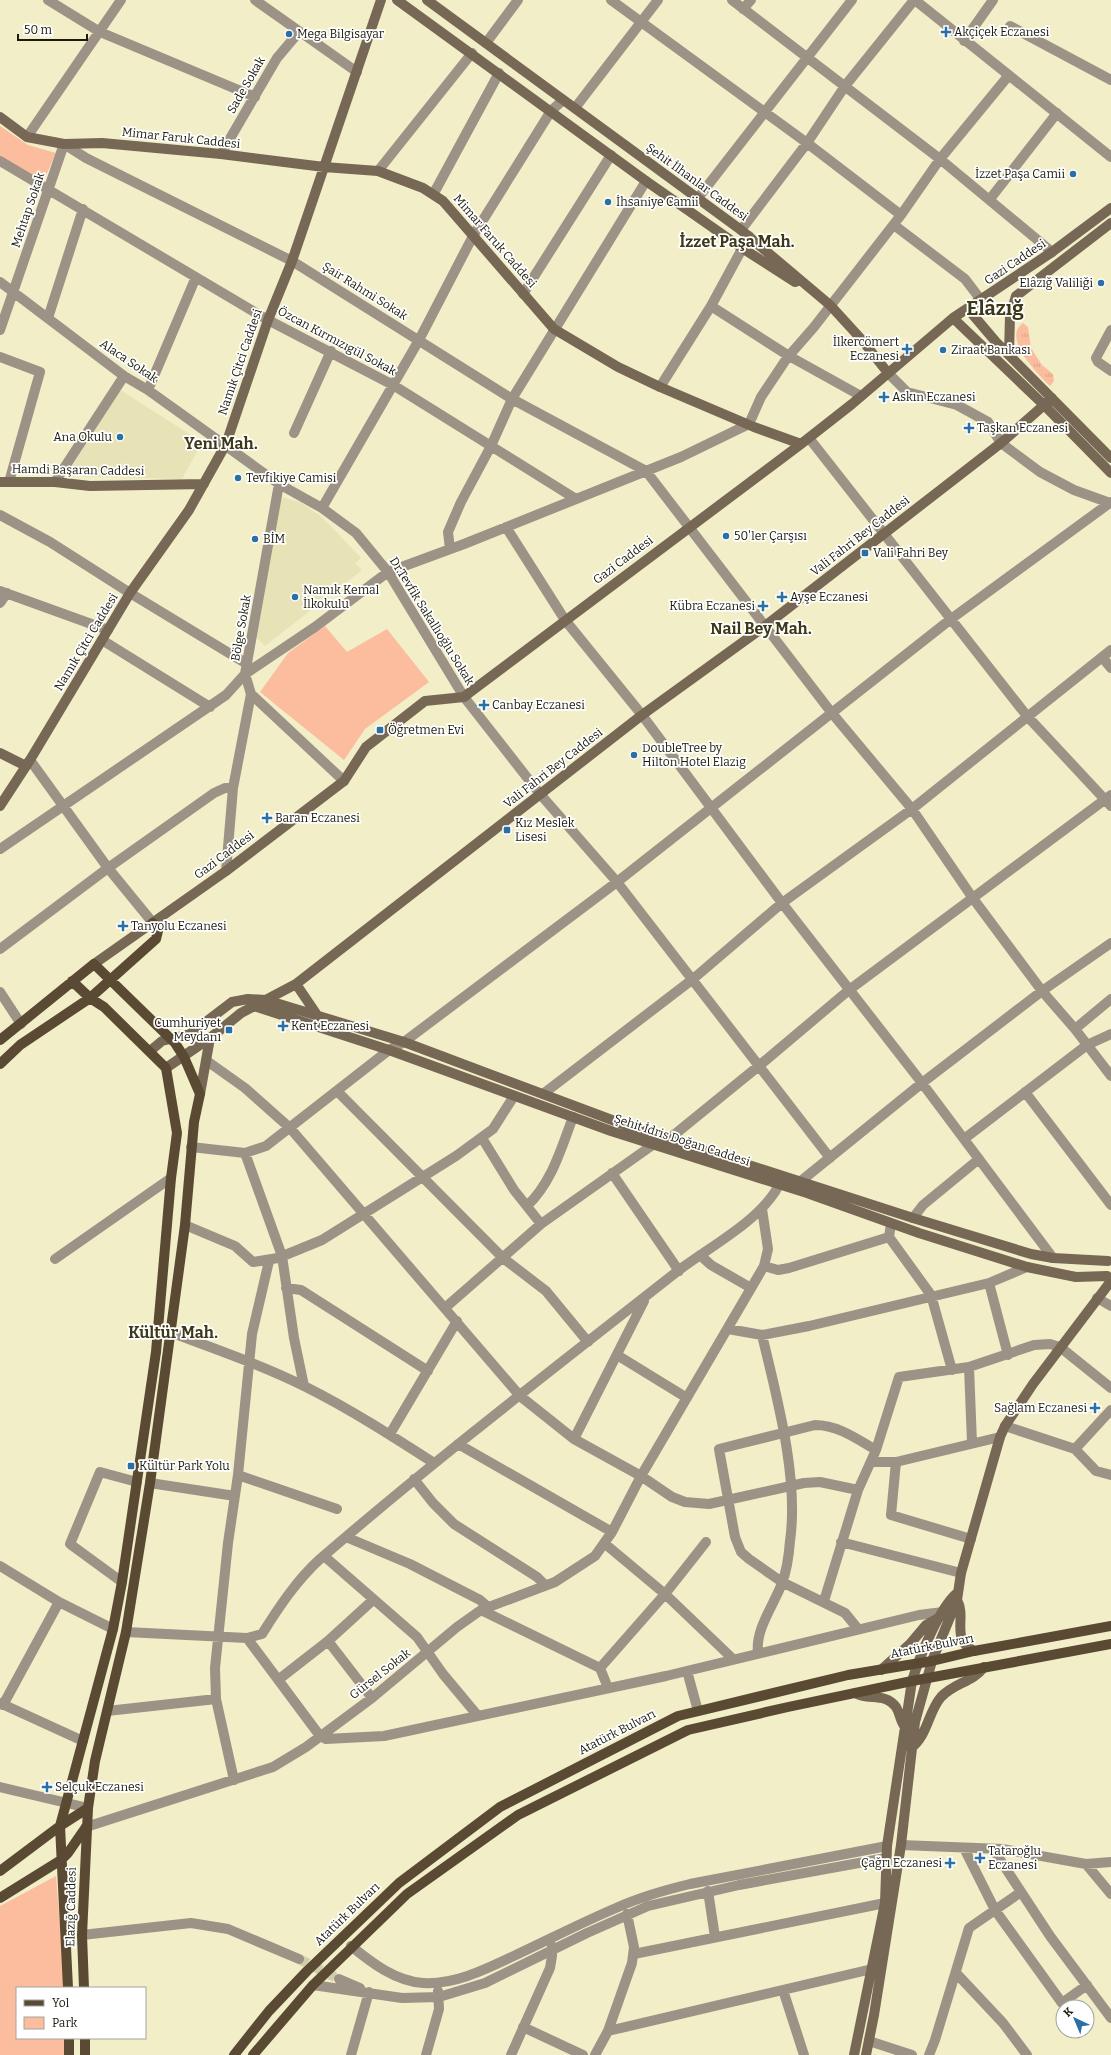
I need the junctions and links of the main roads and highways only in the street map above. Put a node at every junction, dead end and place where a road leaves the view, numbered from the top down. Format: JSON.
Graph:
{"nodes":[{"id":1,"x":381,"y":0,"type":"edge"},
{"id":2,"x":397,"y":0,"type":"edge"},
{"id":3,"x":427,"y":0,"type":"edge"},
{"id":4,"x":0,"y":117,"type":"edge"},
{"id":5,"x":324,"y":167,"type":"junction"},
{"id":6,"x":1111,"y":208,"type":"edge"},
{"id":7,"x":1111,"y":222,"type":"edge"},
{"id":8,"x":830,"y":305,"type":"junction"},
{"id":9,"x":968,"y":309,"type":"junction"},
{"id":10,"x":953,"y":318,"type":"junction"},
{"id":11,"x":1009,"y":354,"type":"junction"},
{"id":12,"x":888,"y":373,"type":"junction"},
{"id":13,"x":1049,"y":402,"type":"junction"},
{"id":14,"x":805,"y":441,"type":"junction"},
{"id":15,"x":1111,"y":458,"type":"edge"},
{"id":16,"x":1111,"y":473,"type":"edge"},
{"id":17,"x":4,"y":482,"type":"edge"},
{"id":18,"x":204,"y":484,"type":"junction"},
{"id":19,"x":0,"y":753,"type":"edge"},
{"id":20,"x":28,"y":763,"type":"junction"},
{"id":21,"x":0,"y":806,"type":"edge"},
{"id":22,"x":153,"y":923,"type":"junction"},
{"id":23,"x":94,"y":964,"type":"junction"},
{"id":24,"x":110,"y":980,"type":"junction"},
{"id":25,"x":72,"y":981,"type":"junction"},
{"id":26,"x":296,"y":984,"type":"junction"},
{"id":27,"x":90,"y":998,"type":"junction"},
{"id":28,"x":266,"y":1000,"type":"junction"},
{"id":29,"x":254,"y":1006,"type":"junction"},
{"id":30,"x":317,"y":1015,"type":"junction"},
{"id":31,"x":210,"y":1038,"type":"junction"},
{"id":32,"x":170,"y":1039,"type":"junction"},
{"id":33,"x":0,"y":1040,"type":"edge"},
{"id":34,"x":150,"y":1050,"type":"junction"},
{"id":35,"x":184,"y":1057,"type":"junction"},
{"id":36,"x":0,"y":1064,"type":"edge"},
{"id":37,"x":166,"y":1068,"type":"junction"},
{"id":38,"x":200,"y":1094,"type":"junction"},
{"id":39,"x":1110,"y":1260,"type":"edge"},
{"id":40,"x":1110,"y":1280,"type":"edge"},
{"id":41,"x":956,"y":1597,"type":"junction"},
{"id":42,"x":941,"y":1614,"type":"junction"},
{"id":43,"x":1111,"y":1626,"type":"edge"},
{"id":44,"x":1111,"y":1644,"type":"edge"},
{"id":45,"x":974,"y":1651,"type":"junction"},
{"id":46,"x":932,"y":1661,"type":"junction"},
{"id":47,"x":917,"y":1664,"type":"junction"},
{"id":48,"x":984,"y":1667,"type":"junction"},
{"id":49,"x":881,"y":1670,"type":"junction"},
{"id":50,"x":927,"y":1678,"type":"junction"},
{"id":51,"x":912,"y":1681,"type":"junction"},
{"id":52,"x":855,"y":1693,"type":"junction"},
{"id":53,"x":905,"y":1727,"type":"junction"},
{"id":54,"x":911,"y":1748,"type":"junction"},
{"id":55,"x":88,"y":1808,"type":"junction"},
{"id":56,"x":60,"y":1826,"type":"junction"},
{"id":57,"x":86,"y":1827,"type":"junction"},
{"id":58,"x":61,"y":1860,"type":"junction"},
{"id":59,"x":0,"y":1871,"type":"edge"},
{"id":60,"x":0,"y":1898,"type":"edge"},
{"id":61,"x":68,"y":1987,"type":"edge"},
{"id":62,"x":84,"y":1987,"type":"edge"},
{"id":63,"x":69,"y":2039,"type":"edge"},
{"id":64,"x":85,"y":2039,"type":"edge"},
{"id":65,"x":69,"y":2055,"type":"edge"},
{"id":66,"x":85,"y":2055,"type":"edge"},
{"id":67,"x":234,"y":2055,"type":"edge"},
{"id":68,"x":253,"y":2055,"type":"edge"},
{"id":69,"x":854,"y":2055,"type":"edge"},
{"id":70,"x":866,"y":2055,"type":"edge"}],
"edges":[{"from":1,"to":5,"type":"main road","name":"Namık Çitci Caddesi"},
{"from":2,"to":8,"type":"main road"},
{"from":3,"to":8,"type":"main road","name":"Şehit İlhanlar Caddesi"},
{"from":4,"to":5,"type":"main road","name":"Mimar Faruk Caddesi"},
{"from":5,"to":14,"type":"main road","name":"Mimar Faruk Caddesi"},
{"from":5,"to":18,"type":"main road","name":"Namık Çitci Caddesi"},
{"from":6,"to":9,"type":"main road","name":"Gazi Caddesi"},
{"from":7,"to":11,"type":"main road"},
{"from":8,"to":12,"type":"main road"},
{"from":9,"to":10,"type":"main road","name":"Gazi Caddesi"},
{"from":9,"to":11,"type":"main road"},
{"from":10,"to":12,"type":"main road","name":"Gazi Caddesi"},
{"from":10,"to":13,"type":"main road"},
{"from":11,"to":13,"type":"main road"},
{"from":12,"to":14,"type":"main road","name":"Gazi Caddesi"},
{"from":13,"to":15,"type":"main road"},
{"from":13,"to":16,"type":"main road"},
{"from":13,"to":26,"type":"main road","name":"Vali Fahri Bey Caddesi"},
{"from":14,"to":22,"type":"main road","name":"Gazi Caddesi"},
{"from":17,"to":18,"type":"main road","name":"Hamdi Başaran Caddesi"},
{"from":18,"to":20,"type":"main road","name":"Namık Çitci Caddesi"},
{"from":19,"to":20,"type":"main road"},
{"from":20,"to":21,"type":"main road","name":"Namık Çitci Caddesi"},
{"from":22,"to":23,"type":"main road","name":"Gazi Caddesi"},
{"from":22,"to":24,"type":"main road"},
{"from":23,"to":24,"type":"main road"},
{"from":23,"to":25,"type":"main road","name":"Gazi Caddesi"},
{"from":24,"to":27,"type":"main road"},
{"from":24,"to":32,"type":"main road"},
{"from":25,"to":27,"type":"main road"},
{"from":25,"to":33,"type":"main road","name":"Gazi Caddesi"},
{"from":26,"to":28,"type":"main road","name":"Vali Fahri Bey Caddesi"},
{"from":26,"to":30,"type":"main road"},
{"from":27,"to":34,"type":"main road"},
{"from":27,"to":36,"type":"main road"},
{"from":28,"to":29,"type":"main road","name":"Vali Fahri Bey Caddesi"},
{"from":28,"to":30,"type":"main road","name":"Şehit İdris Doğan Caddesi"},
{"from":28,"to":32,"type":"main road","name":"Şehit İdris Doğan Caddesi"},
{"from":29,"to":31,"type":"main road","name":"Vali Fahri Bey Caddesi"},
{"from":29,"to":40,"type":"main road","name":"Şehit İdris Doğan Caddesi"},
{"from":30,"to":39,"type":"main road","name":"Şehit İdris Doğan Caddesi"},
{"from":31,"to":35,"type":"main road","name":"Vali Fahri Bey Caddesi"},
{"from":31,"to":38,"type":"main road"},
{"from":32,"to":34,"type":"main road","name":"Şehit İdris Doğan Caddesi"},
{"from":32,"to":35,"type":"main road"},
{"from":34,"to":37,"type":"main road"},
{"from":35,"to":37,"type":"main road","name":"Vali Fahri Bey Caddesi"},
{"from":35,"to":38,"type":"main road"},
{"from":37,"to":56,"type":"main road"},
{"from":38,"to":55,"type":"main road","name":"Elazığ Caddesi"},
{"from":39,"to":40,"type":"main road"},
{"from":40,"to":41,"type":"main road"},
{"from":41,"to":42,"type":"main road"},
{"from":41,"to":45,"type":"main road"},
{"from":41,"to":46,"type":"main road"},
{"from":42,"to":47,"type":"main road"},
{"from":42,"to":49,"type":"main road"},
{"from":43,"to":45,"type":"main road","name":"Atatürk Bulvarı"},
{"from":44,"to":48,"type":"main road"},
{"from":45,"to":46,"type":"main road","name":"Atatürk Bulvarı"},
{"from":46,"to":47,"type":"main road","name":"Atatürk Bulvarı"},
{"from":46,"to":50,"type":"main road"},
{"from":47,"to":49,"type":"main road","name":"Atatürk Bulvarı"},
{"from":47,"to":51,"type":"main road"},
{"from":48,"to":50,"type":"main road"},
{"from":48,"to":54,"type":"main road"},
{"from":49,"to":67,"type":"main road","name":"Atatürk Bulvarı"},
{"from":50,"to":51,"type":"main road"},
{"from":50,"to":54,"type":"main road"},
{"from":51,"to":52,"type":"main road"},
{"from":51,"to":53,"type":"main road"},
{"from":52,"to":53,"type":"main road"},
{"from":52,"to":68,"type":"main road"},
{"from":53,"to":69,"type":"main road"},
{"from":54,"to":70,"type":"main road"},
{"from":55,"to":56,"type":"main road"},
{"from":55,"to":57,"type":"main road","name":"Elazığ Caddesi"},
{"from":56,"to":58,"type":"main road"},
{"from":56,"to":59,"type":"main road"},
{"from":57,"to":58,"type":"main road"},
{"from":57,"to":62,"type":"main road","name":"Elazığ Caddesi"},
{"from":58,"to":60,"type":"main road"},
{"from":58,"to":61,"type":"main road"},
{"from":63,"to":65,"type":"main road"},
{"from":64,"to":66,"type":"main road"}]}
